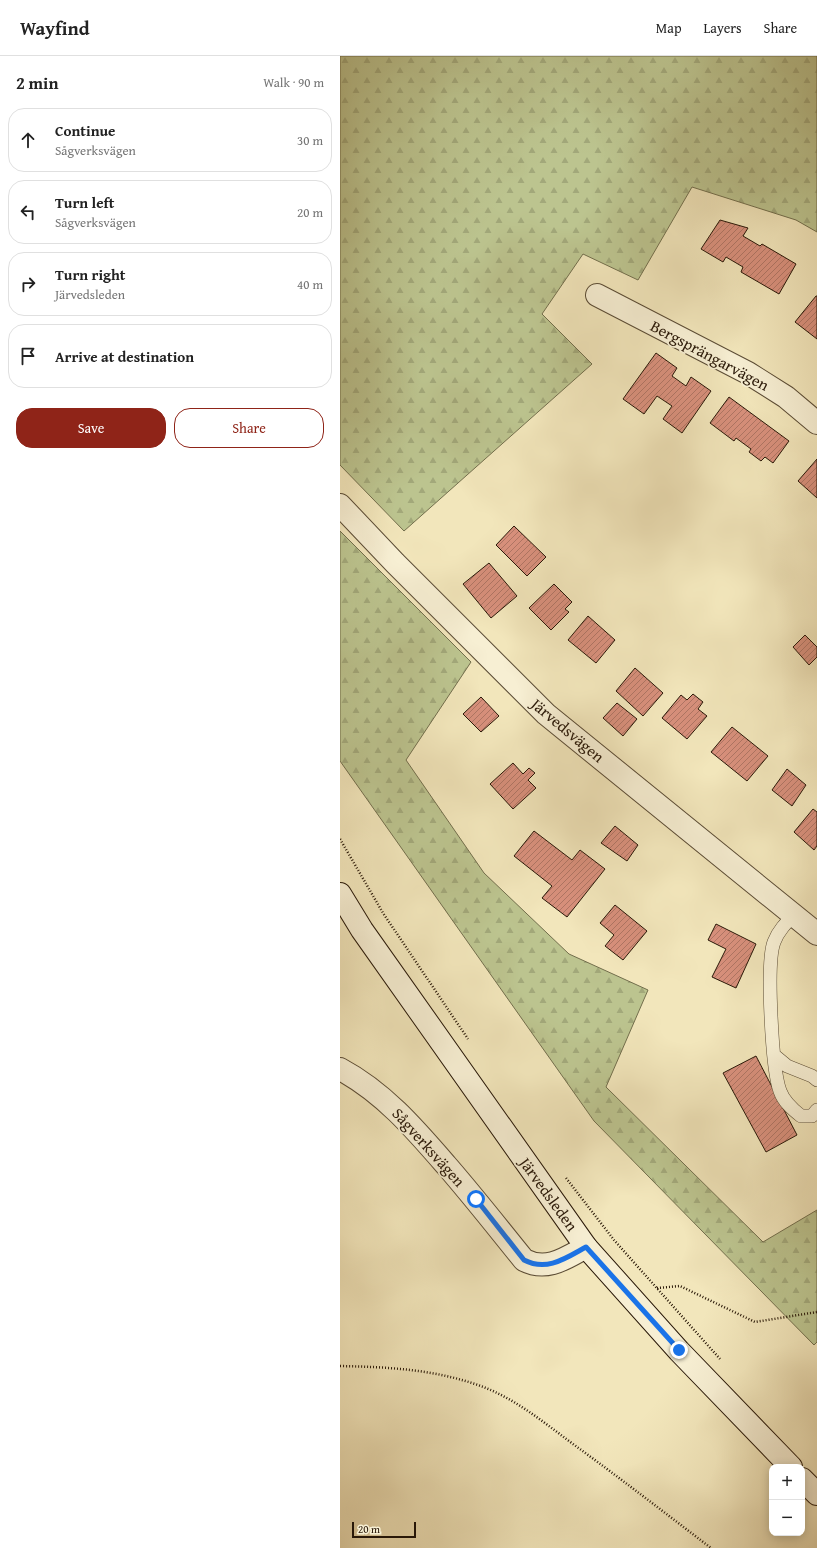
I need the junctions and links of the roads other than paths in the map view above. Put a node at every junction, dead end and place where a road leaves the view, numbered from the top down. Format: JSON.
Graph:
{"nodes":[{"id":1,"x":597,"y":295,"type":"dead end"},
{"id":2,"x":817,"y":423,"type":"edge"},
{"id":3,"x":340,"y":505,"type":"edge"},
{"id":4,"x":340,"y":894,"type":"edge"},
{"id":5,"x":794,"y":915,"type":"junction"},
{"id":6,"x":817,"y":934,"type":"edge"},
{"id":7,"x":775,"y":1056,"type":"junction"},
{"id":8,"x":340,"y":1069,"type":"edge"},
{"id":9,"x":817,"y":1080,"type":"edge"},
{"id":10,"x":817,"y":1110,"type":"edge"},
{"id":11,"x":586,"y":1247,"type":"junction"},
{"id":12,"x":788,"y":1464,"type":"edge"},
{"id":13,"x":805,"y":1482,"type":"edge"},
{"id":14,"x":817,"y":1494,"type":"edge"}],
"edges":[{"from":1,"to":2,"type":"street","name":"Bergsprängarvägen"},
{"from":3,"to":5,"type":"street","name":"Järvedsvägen"},
{"from":4,"to":11,"type":"street","name":"Järvedsleden"},
{"from":5,"to":6,"type":"street","name":"Järvedsvägen"},
{"from":5,"to":7,"type":"lane"},
{"from":7,"to":9,"type":"lane"},
{"from":7,"to":10,"type":"lane"},
{"from":8,"to":11,"type":"street","name":"Sågverksvägen"},
{"from":11,"to":12,"type":"street","name":"Järvedsleden"},
{"from":13,"to":14,"type":"street"}]}
